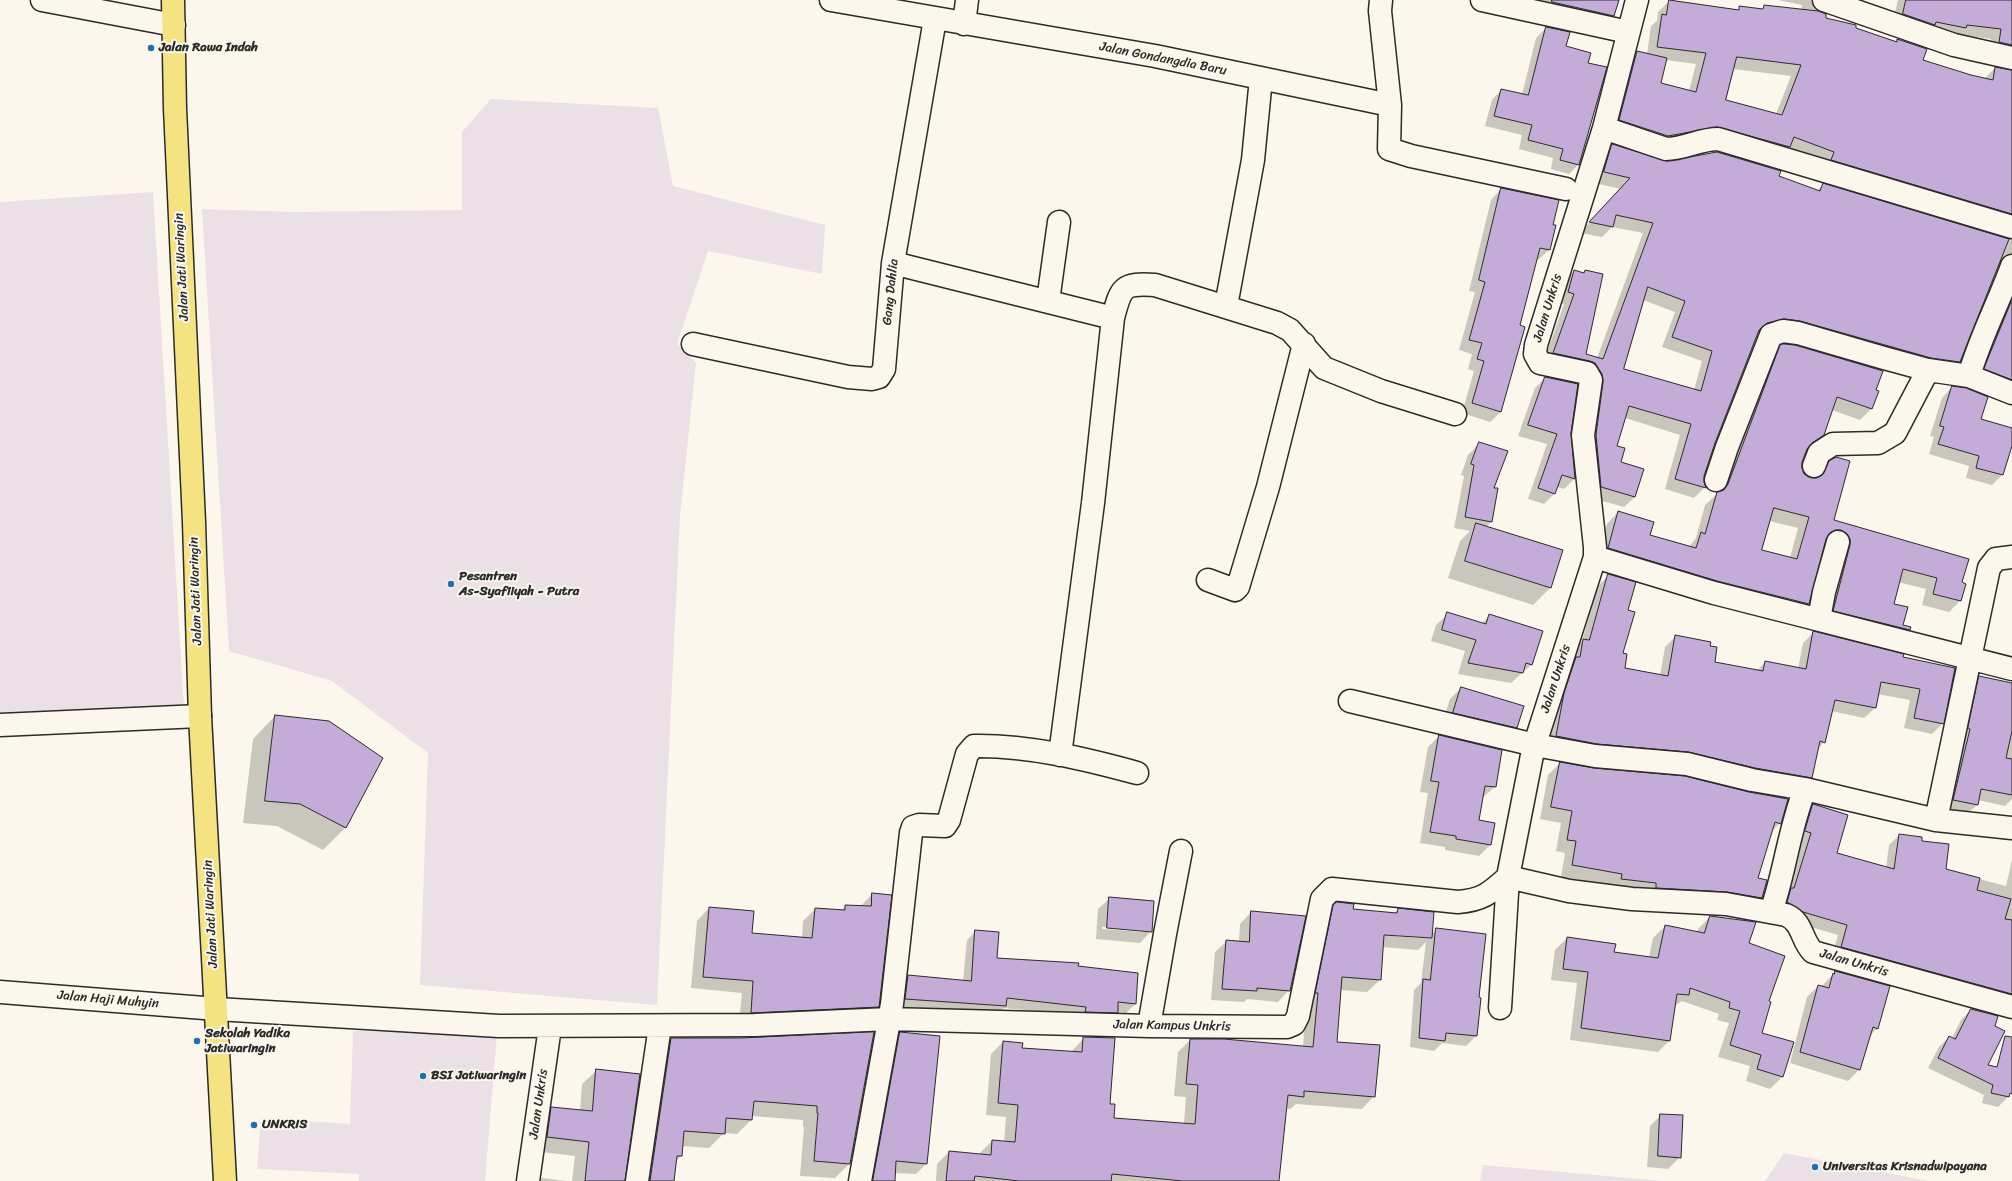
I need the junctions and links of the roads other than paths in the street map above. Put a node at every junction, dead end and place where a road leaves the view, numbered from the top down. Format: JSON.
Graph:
{"nodes":[{"id":1,"x":42,"y":0,"type":"edge"},
{"id":2,"x":173,"y":0,"type":"edge"},
{"id":3,"x":831,"y":0,"type":"edge"},
{"id":4,"x":967,"y":0,"type":"edge"},
{"id":5,"x":1381,"y":0,"type":"edge"},
{"id":6,"x":1489,"y":0,"type":"edge"},
{"id":7,"x":1637,"y":0,"type":"edge"},
{"id":8,"x":1824,"y":0,"type":"edge"},
{"id":9,"x":935,"y":19,"type":"junction"},
{"id":10,"x":964,"y":24,"type":"junction"},
{"id":11,"x":174,"y":25,"type":"junction"},
{"id":12,"x":1628,"y":32,"type":"junction"},
{"id":13,"x":2012,"y":58,"type":"edge"},
{"id":14,"x":1261,"y":78,"type":"junction"},
{"id":15,"x":1390,"y":104,"type":"junction"},
{"id":16,"x":1604,"y":128,"type":"junction"},
{"id":17,"x":1566,"y":189,"type":"dead end"},
{"id":18,"x":1059,"y":222,"type":"dead end"},
{"id":19,"x":2012,"y":227,"type":"edge"},
{"id":20,"x":893,"y":263,"type":"junction"},
{"id":21,"x":2012,"y":266,"type":"edge"},
{"id":22,"x":1048,"y":301,"type":"junction"},
{"id":23,"x":1226,"y":306,"type":"junction"},
{"id":24,"x":1113,"y":318,"type":"junction"},
{"id":25,"x":693,"y":344,"type":"dead end"},
{"id":26,"x":1304,"y":344,"type":"junction"},
{"id":27,"x":1928,"y":370,"type":"junction"},
{"id":28,"x":1968,"y":376,"type":"junction"},
{"id":29,"x":2012,"y":393,"type":"edge"},
{"id":30,"x":1455,"y":414,"type":"dead end"},
{"id":31,"x":1814,"y":466,"type":"dead end"},
{"id":32,"x":1716,"y":480,"type":"dead end"},
{"id":33,"x":1838,"y":542,"type":"dead end"},
{"id":34,"x":1594,"y":557,"type":"junction"},
{"id":35,"x":2012,"y":557,"type":"edge"},
{"id":36,"x":1208,"y":580,"type":"dead end"},
{"id":37,"x":1819,"y":619,"type":"junction"},
{"id":38,"x":1971,"y":660,"type":"junction"},
{"id":39,"x":2012,"y":669,"type":"edge"},
{"id":40,"x":1350,"y":701,"type":"dead end"},
{"id":41,"x":200,"y":716,"type":"junction"},
{"id":42,"x":0,"y":725,"type":"edge"},
{"id":43,"x":1535,"y":745,"type":"junction"},
{"id":44,"x":1060,"y":755,"type":"junction"},
{"id":45,"x":1137,"y":773,"type":"dead end"},
{"id":46,"x":1805,"y":789,"type":"junction"},
{"id":47,"x":1936,"y":820,"type":"junction"},
{"id":48,"x":2012,"y":828,"type":"edge"},
{"id":49,"x":1181,"y":851,"type":"dead end"},
{"id":50,"x":1508,"y":877,"type":"junction"},
{"id":51,"x":1771,"y":912,"type":"junction"},
{"id":52,"x":0,"y":992,"type":"edge"},
{"id":53,"x":2012,"y":1007,"type":"edge"},
{"id":54,"x":1500,"y":1008,"type":"dead end"},
{"id":55,"x":217,"y":1009,"type":"junction"},
{"id":56,"x":889,"y":1018,"type":"junction"},
{"id":57,"x":660,"y":1026,"type":"junction"},
{"id":58,"x":1150,"y":1026,"type":"junction"},
{"id":59,"x":550,"y":1027,"type":"junction"},
{"id":60,"x":225,"y":1181,"type":"edge"},
{"id":61,"x":528,"y":1181,"type":"edge"},
{"id":62,"x":637,"y":1181,"type":"edge"},
{"id":63,"x":860,"y":1181,"type":"edge"}],
"edges":[{"from":1,"to":11,"type":"street"},
{"from":2,"to":11,"type":"main road","name":"Jalan Jati Waringin"},
{"from":3,"to":9,"type":"street","name":"Jalan Gondangdia Baru"},
{"from":4,"to":10,"type":"street"},
{"from":5,"to":15,"type":"street"},
{"from":6,"to":12,"type":"street"},
{"from":7,"to":12,"type":"street","name":"Jalan Unkris"},
{"from":8,"to":13,"type":"street"},
{"from":9,"to":10,"type":"street","name":"Jalan Gondangdia Baru"},
{"from":9,"to":20,"type":"street","name":"Gang Dahlia"},
{"from":10,"to":14,"type":"street","name":"Jalan Gondangdia Baru"},
{"from":11,"to":41,"type":"main road","name":"Jalan Jati Waringin"},
{"from":12,"to":16,"type":"street","name":"Jalan Unkris"},
{"from":14,"to":15,"type":"street","name":"Jalan Gondangdia Baru"},
{"from":14,"to":23,"type":"street"},
{"from":15,"to":17,"type":"street"},
{"from":16,"to":19,"type":"street"},
{"from":16,"to":34,"type":"street","name":"Jalan Unkris"},
{"from":18,"to":22,"type":"street"},
{"from":20,"to":22,"type":"street"},
{"from":20,"to":25,"type":"street","name":"Gang Dahlia"},
{"from":21,"to":28,"type":"street"},
{"from":22,"to":24,"type":"street"},
{"from":23,"to":24,"type":"street"},
{"from":23,"to":26,"type":"street"},
{"from":24,"to":44,"type":"street"},
{"from":26,"to":30,"type":"street"},
{"from":26,"to":36,"type":"street"},
{"from":27,"to":28,"type":"street"},
{"from":27,"to":31,"type":"street"},
{"from":27,"to":32,"type":"street"},
{"from":28,"to":29,"type":"street"},
{"from":33,"to":37,"type":"street"},
{"from":34,"to":37,"type":"street"},
{"from":34,"to":43,"type":"street","name":"Jalan Unkris"},
{"from":35,"to":38,"type":"street"},
{"from":37,"to":38,"type":"street"},
{"from":38,"to":39,"type":"street"},
{"from":38,"to":47,"type":"street"},
{"from":40,"to":43,"type":"street"},
{"from":41,"to":42,"type":"street"},
{"from":41,"to":55,"type":"main road","name":"Jalan Jati Waringin"},
{"from":43,"to":46,"type":"street"},
{"from":43,"to":50,"type":"street","name":"Jalan Unkris"},
{"from":44,"to":45,"type":"street"},
{"from":44,"to":56,"type":"street"},
{"from":46,"to":47,"type":"street"},
{"from":46,"to":51,"type":"street"},
{"from":47,"to":48,"type":"street"},
{"from":49,"to":58,"type":"street"},
{"from":50,"to":51,"type":"street","name":"Jalan Unkris"},
{"from":50,"to":54,"type":"street"},
{"from":50,"to":58,"type":"street","name":"Jalan Kampus Unkris"},
{"from":51,"to":53,"type":"street","name":"Jalan Unkris"},
{"from":52,"to":55,"type":"street","name":"Jalan Haji Muhyin"},
{"from":55,"to":59,"type":"street","name":"Jalan Haji Muhyin"},
{"from":55,"to":60,"type":"main road","name":"Jalan Jati Waringin"},
{"from":56,"to":57,"type":"street","name":"Jalan Kampus Unkris"},
{"from":56,"to":58,"type":"street","name":"Jalan Kampus Unkris"},
{"from":56,"to":63,"type":"street"},
{"from":57,"to":59,"type":"street","name":"Jalan Kampus Unkris"},
{"from":57,"to":62,"type":"street"},
{"from":59,"to":61,"type":"street","name":"Jalan Unkris"}]}
